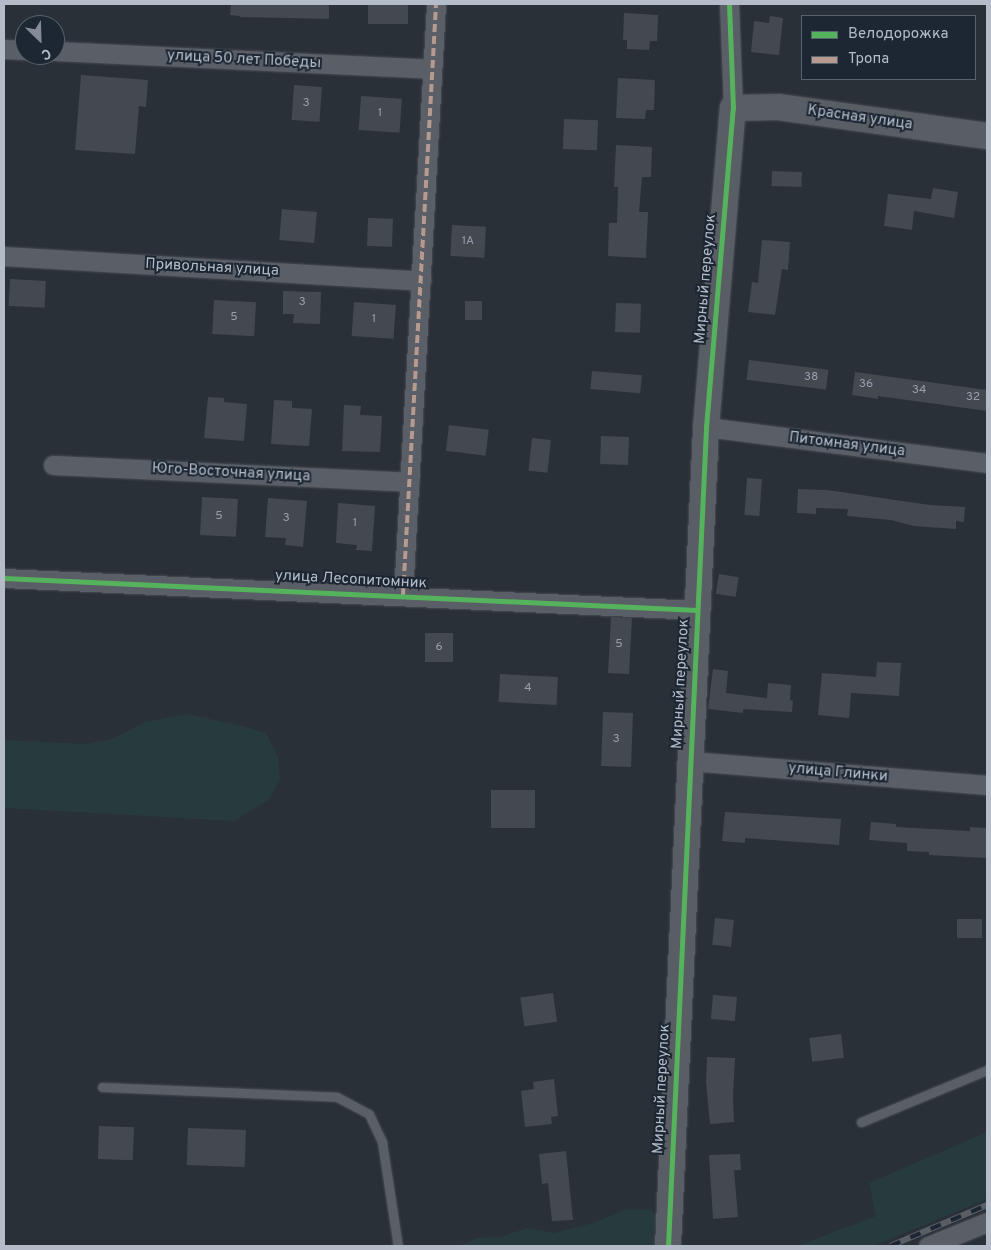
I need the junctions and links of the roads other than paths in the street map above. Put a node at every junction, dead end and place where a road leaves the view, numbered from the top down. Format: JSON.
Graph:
{"nodes":[{"id":1,"x":436,"y":4,"type":"edge"},
{"id":2,"x":729,"y":4,"type":"edge"},
{"id":3,"x":65,"y":52,"type":"edge"},
{"id":4,"x":432,"y":69,"type":"junction"},
{"id":5,"x":733,"y":108,"type":"junction"},
{"id":6,"x":987,"y":136,"type":"edge"},
{"id":7,"x":4,"y":256,"type":"edge"},
{"id":8,"x":421,"y":281,"type":"junction"},
{"id":9,"x":706,"y":427,"type":"junction"},
{"id":10,"x":987,"y":463,"type":"edge"},
{"id":11,"x":52,"y":465,"type":"dead end"},
{"id":12,"x":410,"y":482,"type":"junction"},
{"id":13,"x":4,"y":578,"type":"edge"},
{"id":14,"x":403,"y":595,"type":"junction"},
{"id":15,"x":697,"y":610,"type":"junction"},
{"id":16,"x":690,"y":761,"type":"junction"},
{"id":17,"x":987,"y":785,"type":"edge"},
{"id":18,"x":987,"y":1070,"type":"edge"},
{"id":19,"x":102,"y":1087,"type":"dead end"},
{"id":20,"x":860,"y":1122,"type":"dead end"},
{"id":21,"x":987,"y":1222,"type":"edge"},
{"id":22,"x":398,"y":1246,"type":"edge"},
{"id":23,"x":668,"y":1246,"type":"edge"},
{"id":24,"x":928,"y":1246,"type":"edge"}],
"edges":[{"from":1,"to":4,"type":"street"},
{"from":2,"to":5,"type":"street","name":"Мирный переулок"},
{"from":3,"to":4,"type":"street","name":"улица 50 лет Победы"},
{"from":4,"to":8,"type":"street"},
{"from":5,"to":6,"type":"street","name":"Красная улица"},
{"from":5,"to":9,"type":"street","name":"Мирный переулок"},
{"from":7,"to":8,"type":"street","name":"Привольная улица"},
{"from":8,"to":12,"type":"street"},
{"from":9,"to":10,"type":"street","name":"Питомная улица"},
{"from":9,"to":15,"type":"street","name":"Мирный переулок"},
{"from":11,"to":12,"type":"street","name":"Юго-Восточная улица"},
{"from":12,"to":14,"type":"street"},
{"from":13,"to":14,"type":"street","name":"улица Лесопитомник"},
{"from":14,"to":15,"type":"street","name":"улица Лесопитомник"},
{"from":15,"to":16,"type":"street","name":"Мирный переулок"},
{"from":16,"to":17,"type":"street","name":"улица Глинки"},
{"from":16,"to":23,"type":"street","name":"Мирный переулок"},
{"from":18,"to":20,"type":"lane"},
{"from":19,"to":22,"type":"lane"},
{"from":21,"to":24,"type":"street"}]}
